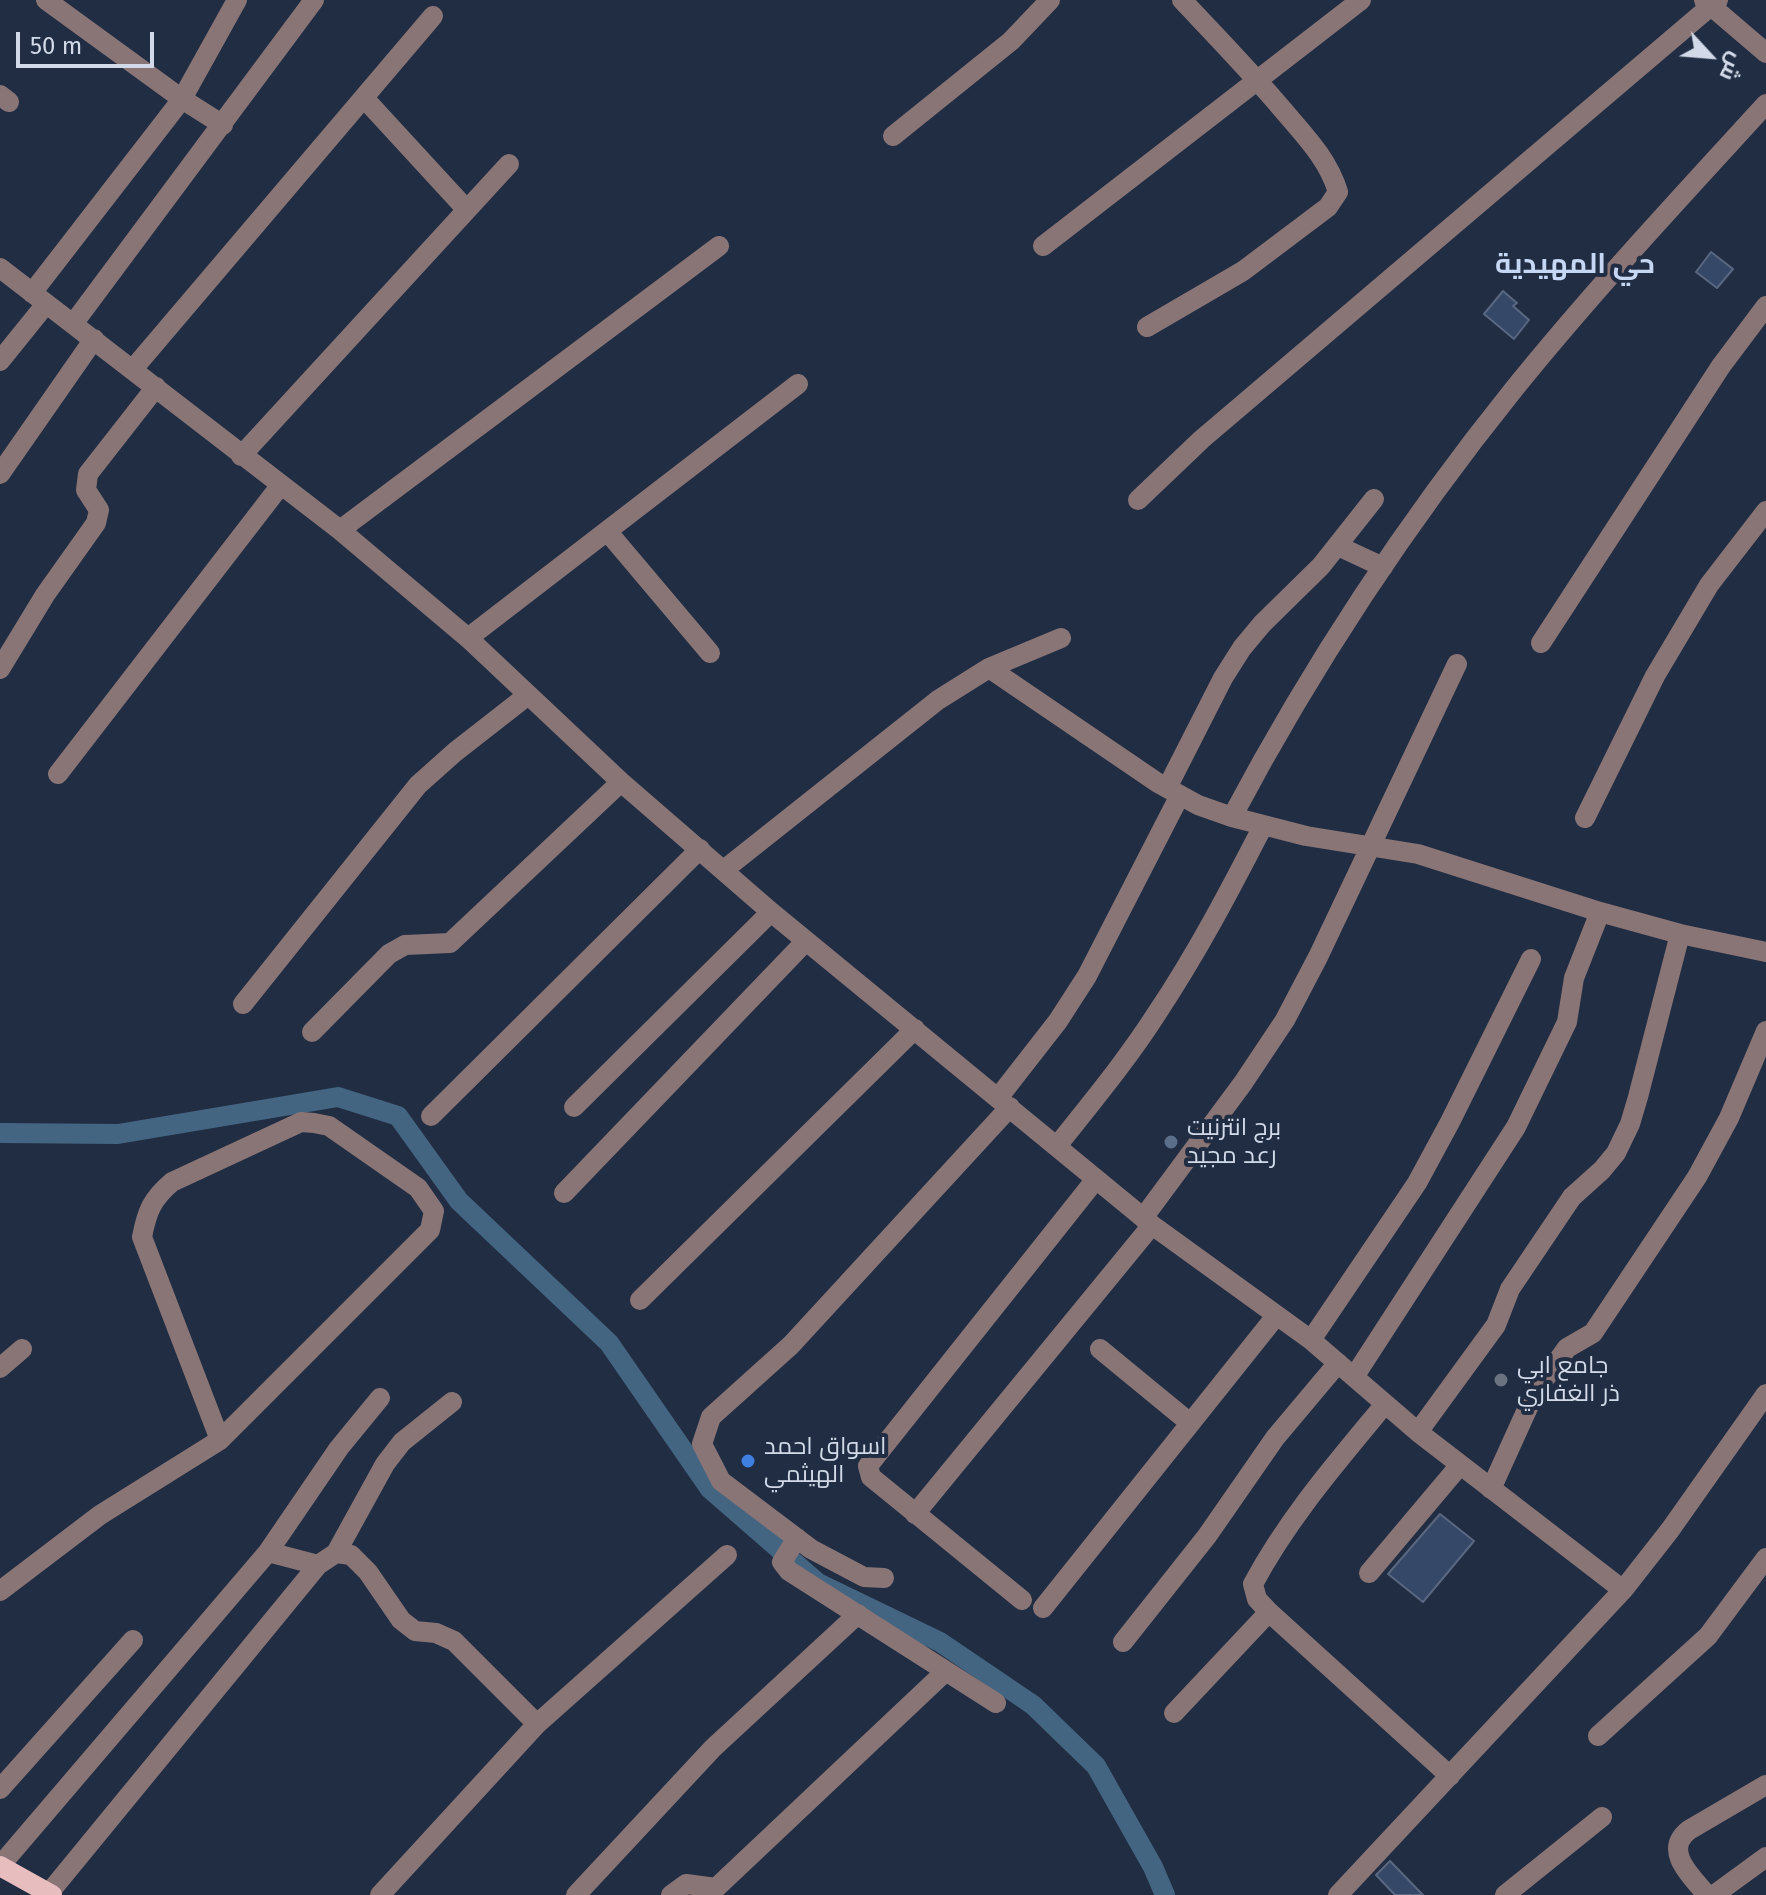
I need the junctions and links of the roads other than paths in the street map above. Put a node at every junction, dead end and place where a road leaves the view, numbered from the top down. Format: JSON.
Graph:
{"nodes":[{"id":1,"x":46,"y":0,"type":"edge"},
{"id":2,"x":237,"y":0,"type":"edge"},
{"id":3,"x":314,"y":0,"type":"edge"},
{"id":4,"x":1050,"y":0,"type":"edge"},
{"id":5,"x":1182,"y":0,"type":"edge"},
{"id":6,"x":1361,"y":0,"type":"edge"},
{"id":7,"x":1711,"y":2,"type":"edge"},
{"id":8,"x":433,"y":16,"type":"dead end"},
{"id":9,"x":1766,"y":53,"type":"edge"},
{"id":10,"x":1258,"y":81,"type":"junction"},
{"id":11,"x":364,"y":98,"type":"junction"},
{"id":12,"x":182,"y":99,"type":"junction"},
{"id":13,"x":1766,"y":104,"type":"edge"},
{"id":14,"x":223,"y":125,"type":"junction"},
{"id":15,"x":893,"y":136,"type":"dead end"},
{"id":16,"x":509,"y":164,"type":"dead end"},
{"id":17,"x":467,"y":210,"type":"junction"},
{"id":18,"x":719,"y":246,"type":"dead end"},
{"id":19,"x":1043,"y":246,"type":"dead end"},
{"id":20,"x":0,"y":268,"type":"edge"},
{"id":21,"x":39,"y":299,"type":"junction"},
{"id":22,"x":1766,"y":306,"type":"edge"},
{"id":23,"x":73,"y":324,"type":"junction"},
{"id":24,"x":1147,"y":327,"type":"dead end"},
{"id":25,"x":94,"y":339,"type":"junction"},
{"id":26,"x":0,"y":361,"type":"edge"},
{"id":27,"x":133,"y":369,"type":"junction"},
{"id":28,"x":798,"y":384,"type":"dead end"},
{"id":29,"x":156,"y":387,"type":"junction"},
{"id":30,"x":241,"y":456,"type":"junction"},
{"id":31,"x":0,"y":474,"type":"edge"},
{"id":32,"x":280,"y":486,"type":"junction"},
{"id":33,"x":1374,"y":499,"type":"dead end"},
{"id":34,"x":1138,"y":500,"type":"dead end"},
{"id":35,"x":1766,"y":511,"type":"edge"},
{"id":36,"x":340,"y":530,"type":"junction"},
{"id":37,"x":607,"y":531,"type":"junction"},
{"id":38,"x":1338,"y":546,"type":"junction"},
{"id":39,"x":1383,"y":567,"type":"junction"},
{"id":40,"x":468,"y":638,"type":"junction"},
{"id":41,"x":1061,"y":638,"type":"dead end"},
{"id":42,"x":1541,"y":643,"type":"dead end"},
{"id":43,"x":710,"y":653,"type":"dead end"},
{"id":44,"x":1457,"y":664,"type":"dead end"},
{"id":45,"x":989,"y":668,"type":"junction"},
{"id":46,"x":0,"y":669,"type":"edge"},
{"id":47,"x":528,"y":695,"type":"junction"},
{"id":48,"x":58,"y":774,"type":"dead end"},
{"id":49,"x":621,"y":782,"type":"junction"},
{"id":50,"x":1174,"y":792,"type":"junction"},
{"id":51,"x":1232,"y":817,"type":"junction"},
{"id":52,"x":1585,"y":818,"type":"dead end"},
{"id":53,"x":1263,"y":826,"type":"junction"},
{"id":54,"x":1371,"y":845,"type":"junction"},
{"id":55,"x":700,"y":849,"type":"junction"},
{"id":56,"x":725,"y":869,"type":"junction"},
{"id":57,"x":771,"y":912,"type":"junction"},
{"id":58,"x":1600,"y":912,"type":"junction"},
{"id":59,"x":1680,"y":934,"type":"junction"},
{"id":60,"x":806,"y":941,"type":"junction"},
{"id":61,"x":1766,"y":952,"type":"edge"},
{"id":62,"x":1531,"y":959,"type":"dead end"},
{"id":63,"x":243,"y":1004,"type":"dead end"},
{"id":64,"x":915,"y":1029,"type":"junction"},
{"id":65,"x":1766,"y":1031,"type":"edge"},
{"id":66,"x":312,"y":1032,"type":"dead end"},
{"id":67,"x":1004,"y":1102,"type":"junction"},
{"id":68,"x":574,"y":1107,"type":"dead end"},
{"id":69,"x":431,"y":1116,"type":"dead end"},
{"id":70,"x":1057,"y":1146,"type":"junction"},
{"id":71,"x":1096,"y":1179,"type":"junction"},
{"id":72,"x":564,"y":1193,"type":"dead end"},
{"id":73,"x":1147,"y":1221,"type":"junction"},
{"id":74,"x":640,"y":1300,"type":"dead end"},
{"id":75,"x":1276,"y":1316,"type":"junction"},
{"id":76,"x":1311,"y":1340,"type":"junction"},
{"id":77,"x":22,"y":1349,"type":"dead end"},
{"id":78,"x":1100,"y":1349,"type":"dead end"},
{"id":79,"x":1338,"y":1363,"type":"junction"},
{"id":80,"x":0,"y":1368,"type":"edge"},
{"id":81,"x":1354,"y":1377,"type":"junction"},
{"id":82,"x":1766,"y":1394,"type":"edge"},
{"id":83,"x":380,"y":1398,"type":"dead end"},
{"id":84,"x":452,"y":1402,"type":"dead end"},
{"id":85,"x":1385,"y":1404,"type":"junction"},
{"id":86,"x":1760,"y":1417,"type":"edge"},
{"id":87,"x":1190,"y":1423,"type":"junction"},
{"id":88,"x":1418,"y":1432,"type":"junction"},
{"id":89,"x":220,"y":1440,"type":"junction"},
{"id":90,"x":1460,"y":1465,"type":"junction"},
{"id":91,"x":1491,"y":1489,"type":"junction"},
{"id":92,"x":915,"y":1514,"type":"junction"},
{"id":93,"x":797,"y":1538,"type":"junction"},
{"id":94,"x":268,"y":1552,"type":"junction"},
{"id":95,"x":336,"y":1553,"type":"junction"},
{"id":96,"x":727,"y":1555,"type":"dead end"},
{"id":97,"x":1766,"y":1558,"type":"edge"},
{"id":98,"x":318,"y":1565,"type":"junction"},
{"id":99,"x":1369,"y":1573,"type":"dead end"},
{"id":100,"x":884,"y":1578,"type":"dead end"},
{"id":101,"x":1623,"y":1590,"type":"junction"},
{"id":102,"x":0,"y":1591,"type":"edge"},
{"id":103,"x":1022,"y":1600,"type":"dead end"},
{"id":104,"x":1043,"y":1608,"type":"dead end"},
{"id":105,"x":1269,"y":1612,"type":"junction"},
{"id":106,"x":858,"y":1614,"type":"junction"},
{"id":107,"x":133,"y":1640,"type":"dead end"},
{"id":108,"x":1123,"y":1642,"type":"dead end"},
{"id":109,"x":946,"y":1671,"type":"junction"},
{"id":110,"x":996,"y":1703,"type":"dead end"},
{"id":111,"x":1174,"y":1713,"type":"dead end"},
{"id":112,"x":537,"y":1724,"type":"junction"},
{"id":113,"x":1598,"y":1736,"type":"dead end"},
{"id":114,"x":1450,"y":1776,"type":"junction"},
{"id":115,"x":1766,"y":1785,"type":"edge"},
{"id":116,"x":0,"y":1789,"type":"edge"},
{"id":117,"x":1602,"y":1817,"type":"dead end"},
{"id":118,"x":1766,"y":1857,"type":"edge"},
{"id":119,"x":0,"y":1866,"type":"edge"},
{"id":120,"x":51,"y":1894,"type":"edge"},
{"id":121,"x":380,"y":1895,"type":"edge"},
{"id":122,"x":576,"y":1895,"type":"edge"},
{"id":123,"x":671,"y":1895,"type":"edge"},
{"id":124,"x":1338,"y":1895,"type":"edge"},
{"id":125,"x":1505,"y":1895,"type":"edge"},
{"id":126,"x":1707,"y":1895,"type":"edge"},
{"id":127,"x":1714,"y":1895,"type":"edge"}],
"edges":[{"from":1,"to":12,"type":"street"},
{"from":2,"to":12,"type":"street"},
{"from":3,"to":14,"type":"street"},
{"from":4,"to":15,"type":"street"},
{"from":5,"to":10,"type":"street"},
{"from":6,"to":10,"type":"street"},
{"from":7,"to":9,"type":"street"},
{"from":7,"to":34,"type":"street"},
{"from":8,"to":11,"type":"street"},
{"from":10,"to":19,"type":"street"},
{"from":10,"to":24,"type":"street"},
{"from":11,"to":17,"type":"street"},
{"from":11,"to":27,"type":"street"},
{"from":12,"to":14,"type":"street"},
{"from":12,"to":21,"type":"street"},
{"from":13,"to":39,"type":"street"},
{"from":14,"to":23,"type":"street"},
{"from":16,"to":17,"type":"street"},
{"from":17,"to":30,"type":"street"},
{"from":18,"to":36,"type":"street"},
{"from":20,"to":21,"type":"street"},
{"from":21,"to":23,"type":"street"},
{"from":21,"to":26,"type":"street"},
{"from":22,"to":42,"type":"street"},
{"from":23,"to":25,"type":"street"},
{"from":25,"to":27,"type":"street"},
{"from":25,"to":31,"type":"street"},
{"from":27,"to":29,"type":"street"},
{"from":28,"to":37,"type":"street"},
{"from":29,"to":30,"type":"street"},
{"from":29,"to":46,"type":"street"},
{"from":30,"to":32,"type":"street"},
{"from":32,"to":36,"type":"street"},
{"from":32,"to":48,"type":"street"},
{"from":33,"to":38,"type":"street"},
{"from":35,"to":52,"type":"street"},
{"from":36,"to":40,"type":"street"},
{"from":37,"to":40,"type":"street"},
{"from":37,"to":43,"type":"street"},
{"from":38,"to":39,"type":"street"},
{"from":38,"to":50,"type":"street"},
{"from":39,"to":51,"type":"street"},
{"from":40,"to":47,"type":"street"},
{"from":41,"to":45,"type":"street"},
{"from":44,"to":54,"type":"street"},
{"from":45,"to":50,"type":"street"},
{"from":45,"to":56,"type":"street"},
{"from":47,"to":49,"type":"street"},
{"from":47,"to":63,"type":"street"},
{"from":49,"to":55,"type":"street"},
{"from":49,"to":66,"type":"street"},
{"from":50,"to":51,"type":"street"},
{"from":50,"to":67,"type":"street"},
{"from":51,"to":53,"type":"street"},
{"from":53,"to":54,"type":"street"},
{"from":53,"to":70,"type":"street"},
{"from":54,"to":58,"type":"street"},
{"from":54,"to":73,"type":"street"},
{"from":55,"to":56,"type":"street"},
{"from":55,"to":69,"type":"street"},
{"from":56,"to":57,"type":"street"},
{"from":57,"to":60,"type":"street"},
{"from":57,"to":68,"type":"street"},
{"from":58,"to":59,"type":"street"},
{"from":58,"to":81,"type":"street"},
{"from":59,"to":61,"type":"street"},
{"from":59,"to":88,"type":"street"},
{"from":60,"to":64,"type":"street"},
{"from":60,"to":72,"type":"street"},
{"from":62,"to":76,"type":"street"},
{"from":64,"to":67,"type":"street"},
{"from":64,"to":74,"type":"street"},
{"from":65,"to":91,"type":"street"},
{"from":67,"to":70,"type":"street"},
{"from":67,"to":93,"type":"street"},
{"from":70,"to":71,"type":"street"},
{"from":71,"to":73,"type":"street"},
{"from":71,"to":92,"type":"street"},
{"from":73,"to":75,"type":"street"},
{"from":73,"to":92,"type":"street"},
{"from":75,"to":76,"type":"street"},
{"from":75,"to":87,"type":"street"},
{"from":76,"to":79,"type":"street"},
{"from":77,"to":80,"type":"street"},
{"from":78,"to":87,"type":"street"},
{"from":79,"to":81,"type":"street"},
{"from":79,"to":108,"type":"street"},
{"from":81,"to":85,"type":"street"},
{"from":82,"to":86,"type":"street"},
{"from":83,"to":94,"type":"street"},
{"from":84,"to":95,"type":"street"},
{"from":85,"to":88,"type":"street"},
{"from":85,"to":105,"type":"street"},
{"from":86,"to":101,"type":"street"},
{"from":87,"to":104,"type":"street"},
{"from":88,"to":90,"type":"street"},
{"from":89,"to":89,"type":"street"},
{"from":89,"to":102,"type":"street"},
{"from":90,"to":91,"type":"street"},
{"from":90,"to":99,"type":"street"},
{"from":91,"to":101,"type":"street"},
{"from":92,"to":103,"type":"street"},
{"from":93,"to":100,"type":"street"},
{"from":93,"to":106,"type":"street"},
{"from":94,"to":98,"type":"street"},
{"from":94,"to":119,"type":"street"},
{"from":95,"to":98,"type":"street"},
{"from":95,"to":112,"type":"street"},
{"from":96,"to":112,"type":"street"},
{"from":97,"to":113,"type":"street"},
{"from":98,"to":120,"type":"street"},
{"from":101,"to":114,"type":"street"},
{"from":105,"to":111,"type":"street"},
{"from":105,"to":114,"type":"street"},
{"from":106,"to":109,"type":"street"},
{"from":106,"to":122,"type":"street"},
{"from":107,"to":116,"type":"street"},
{"from":109,"to":110,"type":"street"},
{"from":109,"to":123,"type":"street"},
{"from":112,"to":121,"type":"street"},
{"from":114,"to":124,"type":"street"},
{"from":115,"to":126,"type":"street"},
{"from":117,"to":125,"type":"street"},
{"from":118,"to":127,"type":"street"},
{"from":119,"to":120,"type":"main road"}]}
